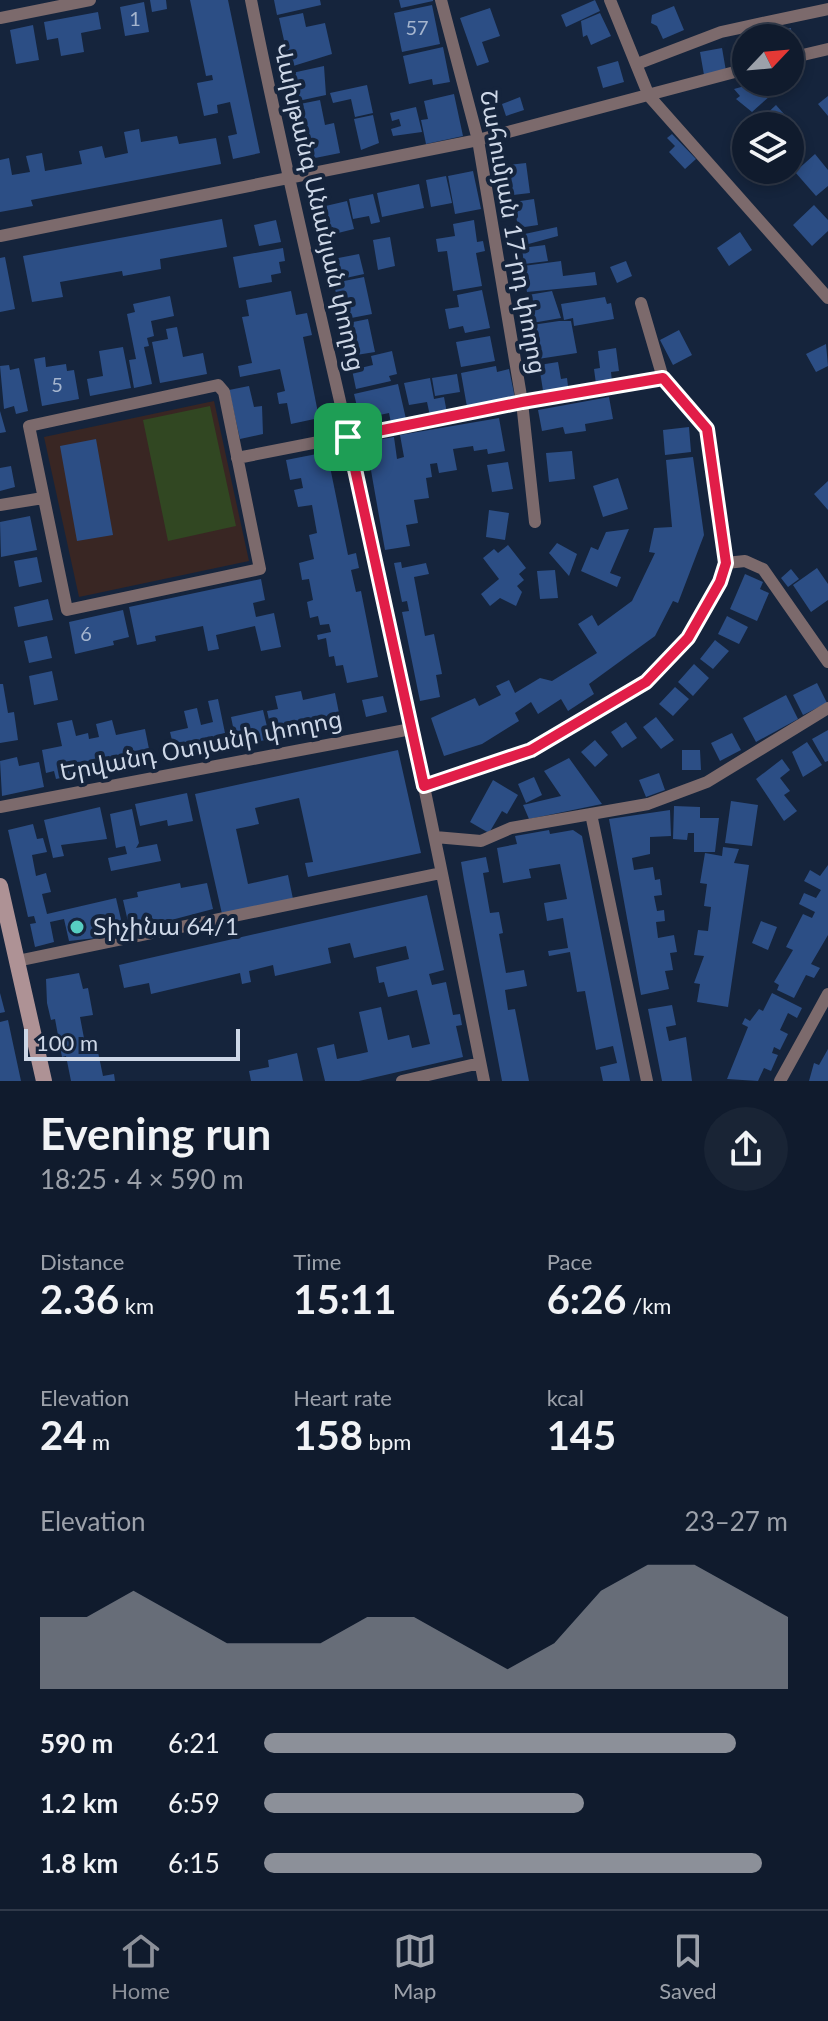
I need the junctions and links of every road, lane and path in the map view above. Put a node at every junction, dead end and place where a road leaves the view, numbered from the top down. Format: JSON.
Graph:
{"nodes":[{"id":1,"x":15,"y":0,"type":"edge"},
{"id":2,"x":90,"y":0,"type":"edge"},
{"id":3,"x":251,"y":0,"type":"edge"},
{"id":4,"x":441,"y":0,"type":"edge"},
{"id":5,"x":610,"y":0,"type":"edge"},
{"id":6,"x":828,"y":9,"type":"edge"},
{"id":7,"x":18,"y":14,"type":"junction"},
{"id":8,"x":0,"y":18,"type":"edge"},
{"id":9,"x":828,"y":49,"type":"edge"},
{"id":10,"x":804,"y":55,"type":"edge"},
{"id":11,"x":637,"y":64,"type":"junction"},
{"id":12,"x":732,"y":73,"type":"edge"},
{"id":13,"x":649,"y":96,"type":"junction"},
{"id":14,"x":478,"y":140,"type":"junction"},
{"id":15,"x":286,"y":176,"type":"junction"},
{"id":16,"x":0,"y":236,"type":"edge"},
{"id":17,"x":828,"y":298,"type":"edge"},
{"id":18,"x":641,"y":303,"type":"dead end"},
{"id":19,"x":663,"y":378,"type":"junction"},
{"id":20,"x":522,"y":402,"type":"junction"},
{"id":21,"x":348,"y":437,"type":"junction"},
{"id":22,"x":237,"y":458,"type":"junction"},
{"id":23,"x":43,"y":498,"type":"junction"},
{"id":24,"x":0,"y":505,"type":"edge"},
{"id":25,"x":535,"y":522,"type":"dead end"},
{"id":26,"x":726,"y":563,"type":"junction"},
{"id":27,"x":823,"y":644,"type":"edge"},
{"id":28,"x":828,"y":662,"type":"edge"},
{"id":29,"x":828,"y":708,"type":"edge"},
{"id":30,"x":411,"y":729,"type":"junction"},
{"id":31,"x":424,"y":786,"type":"junction"},
{"id":32,"x":0,"y":807,"type":"edge"},
{"id":33,"x":591,"y":814,"type":"junction"},
{"id":34,"x":435,"y":837,"type":"junction"},
{"id":35,"x":441,"y":873,"type":"junction"},
{"id":36,"x":0,"y":886,"type":"edge"},
{"id":37,"x":6,"y":934,"type":"edge"},
{"id":38,"x":17,"y":961,"type":"junction"},
{"id":39,"x":828,"y":994,"type":"edge"},
{"id":40,"x":480,"y":1063,"type":"junction"},
{"id":41,"x":44,"y":1081,"type":"edge"},
{"id":42,"x":402,"y":1081,"type":"edge"},
{"id":43,"x":484,"y":1081,"type":"edge"},
{"id":44,"x":647,"y":1081,"type":"edge"},
{"id":45,"x":780,"y":1081,"type":"edge"}],
"edges":[{"from":1,"to":7,"type":"street"},
{"from":2,"to":7,"type":"street"},
{"from":3,"to":15,"type":"street","name":"Վախթանգ Անանյան փողոց"},
{"from":4,"to":14,"type":"street","name":"Շահումյան 17-րդ փողոց"},
{"from":5,"to":11,"type":"street"},
{"from":6,"to":11,"type":"street"},
{"from":7,"to":8,"type":"street"},
{"from":9,"to":10,"type":"street"},
{"from":11,"to":13,"type":"street"},
{"from":12,"to":13,"type":"street"},
{"from":13,"to":14,"type":"street"},
{"from":13,"to":17,"type":"street"},
{"from":14,"to":15,"type":"street"},
{"from":14,"to":20,"type":"street","name":"Շահումյան 17-րդ փողոց"},
{"from":15,"to":16,"type":"street"},
{"from":15,"to":21,"type":"street","name":"Վախթանգ Անանյան փողոց"},
{"from":18,"to":19,"type":"street"},
{"from":19,"to":20,"type":"street"},
{"from":19,"to":26,"type":"street"},
{"from":20,"to":21,"type":"street"},
{"from":20,"to":25,"type":"street","name":"Շահումյան 17-րդ փողոց"},
{"from":21,"to":22,"type":"street"},
{"from":21,"to":30,"type":"street","name":"Վախթանգ Անանյան փողոց"},
{"from":22,"to":23,"type":"street"},
{"from":22,"to":23,"type":"street"},
{"from":23,"to":24,"type":"street"},
{"from":26,"to":27,"type":"street"},
{"from":26,"to":31,"type":"street"},
{"from":27,"to":28,"type":"street"},
{"from":29,"to":33,"type":"street"},
{"from":30,"to":31,"type":"street","name":"Վախթանգ Անանյան փողոց"},
{"from":30,"to":32,"type":"street","name":"Երվանդ Օտյանի փողոց"},
{"from":31,"to":34,"type":"street","name":"Վախթանգ Անանյան փողոց"},
{"from":33,"to":34,"type":"street"},
{"from":33,"to":44,"type":"street"},
{"from":34,"to":35,"type":"street","name":"Վախթանգ Անանյան փողոց"},
{"from":35,"to":38,"type":"street"},
{"from":35,"to":40,"type":"street","name":"Վախթանգ Անանյան փողոց"},
{"from":36,"to":37,"type":"main road"},
{"from":37,"to":38,"type":"main road"},
{"from":38,"to":41,"type":"main road"},
{"from":39,"to":45,"type":"street"},
{"from":40,"to":42,"type":"street"},
{"from":40,"to":43,"type":"street","name":"Վախթանգ Անանյան փողոց"}]}
